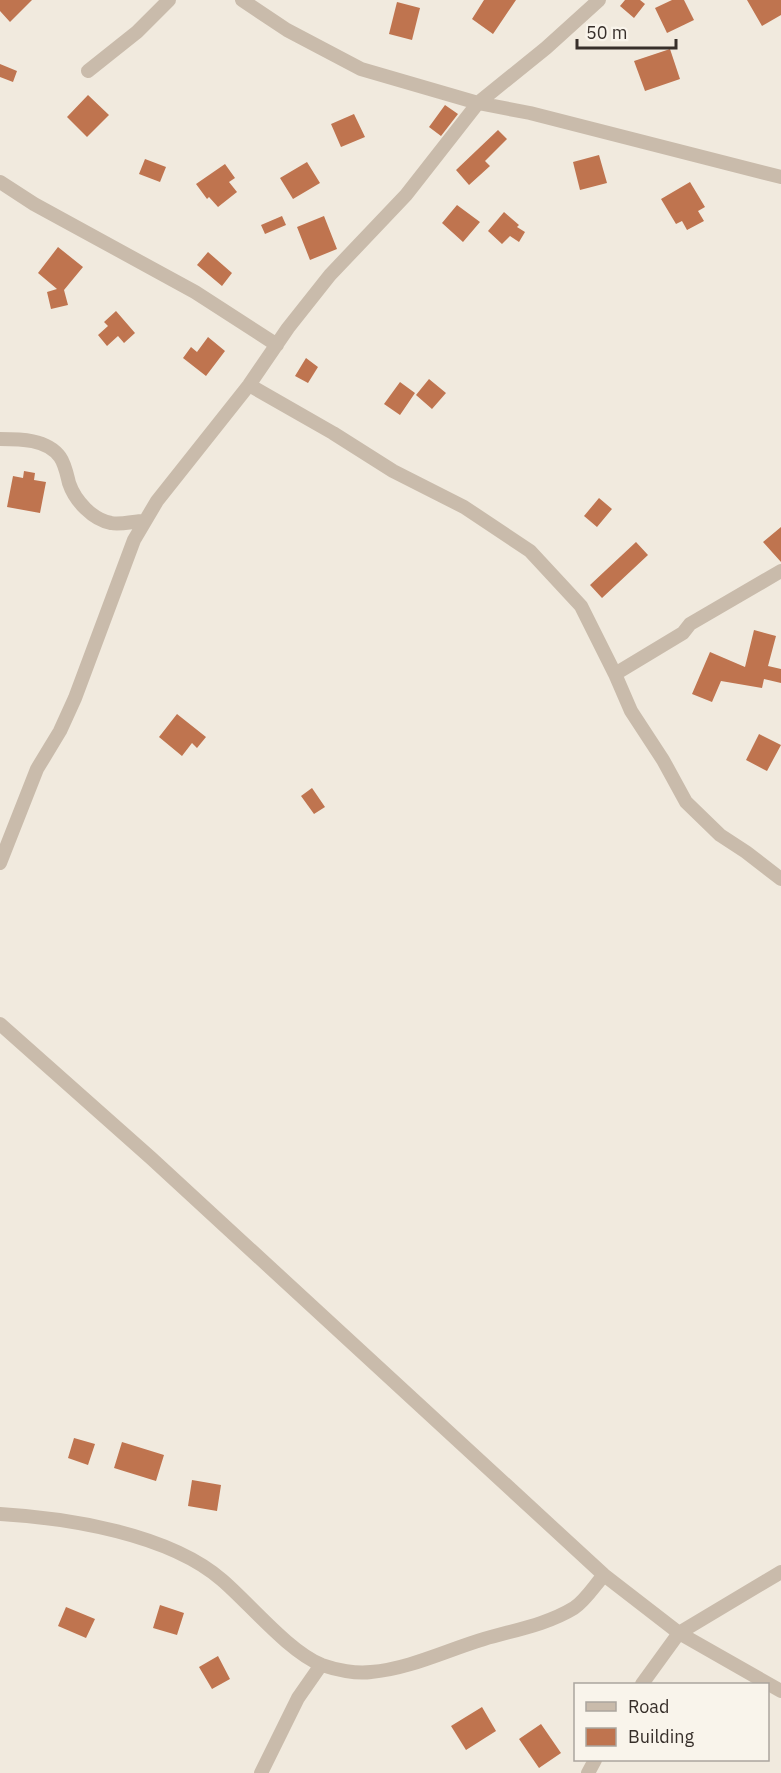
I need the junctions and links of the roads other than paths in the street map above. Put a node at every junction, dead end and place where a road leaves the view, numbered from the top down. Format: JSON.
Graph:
{"nodes":[{"id":1,"x":169,"y":0,"type":"edge"},
{"id":2,"x":242,"y":0,"type":"edge"},
{"id":3,"x":599,"y":0,"type":"edge"},
{"id":4,"x":88,"y":70,"type":"dead end"},
{"id":5,"x":478,"y":104,"type":"junction"},
{"id":6,"x":781,"y":177,"type":"edge"},
{"id":7,"x":0,"y":182,"type":"edge"},
{"id":8,"x":277,"y":345,"type":"junction"},
{"id":9,"x":249,"y":385,"type":"junction"},
{"id":10,"x":0,"y":439,"type":"edge"},
{"id":11,"x":144,"y":521,"type":"junction"},
{"id":12,"x":781,"y":571,"type":"edge"},
{"id":13,"x":615,"y":674,"type":"junction"},
{"id":14,"x":0,"y":863,"type":"edge"},
{"id":15,"x":781,"y":879,"type":"edge"},
{"id":16,"x":0,"y":1024,"type":"edge"},
{"id":17,"x":0,"y":1514,"type":"edge"},
{"id":18,"x":781,"y":1572,"type":"edge"},
{"id":19,"x":604,"y":1575,"type":"junction"},
{"id":20,"x":679,"y":1633,"type":"junction"},
{"id":21,"x":321,"y":1665,"type":"junction"},
{"id":22,"x":643,"y":1683,"type":"edge"},
{"id":23,"x":768,"y":1683,"type":"edge"},
{"id":24,"x":261,"y":1773,"type":"edge"}],
"edges":[{"from":1,"to":4,"type":"street"},
{"from":2,"to":5,"type":"street"},
{"from":3,"to":5,"type":"street"},
{"from":5,"to":6,"type":"street"},
{"from":5,"to":8,"type":"street"},
{"from":7,"to":8,"type":"street"},
{"from":8,"to":9,"type":"street"},
{"from":9,"to":11,"type":"street"},
{"from":9,"to":13,"type":"street"},
{"from":10,"to":11,"type":"street"},
{"from":11,"to":14,"type":"street"},
{"from":12,"to":13,"type":"street"},
{"from":13,"to":15,"type":"street"},
{"from":16,"to":19,"type":"street"},
{"from":17,"to":21,"type":"street"},
{"from":18,"to":20,"type":"street"},
{"from":19,"to":20,"type":"street"},
{"from":19,"to":21,"type":"street"},
{"from":20,"to":22,"type":"street"},
{"from":20,"to":23,"type":"street"},
{"from":21,"to":24,"type":"street"}]}
